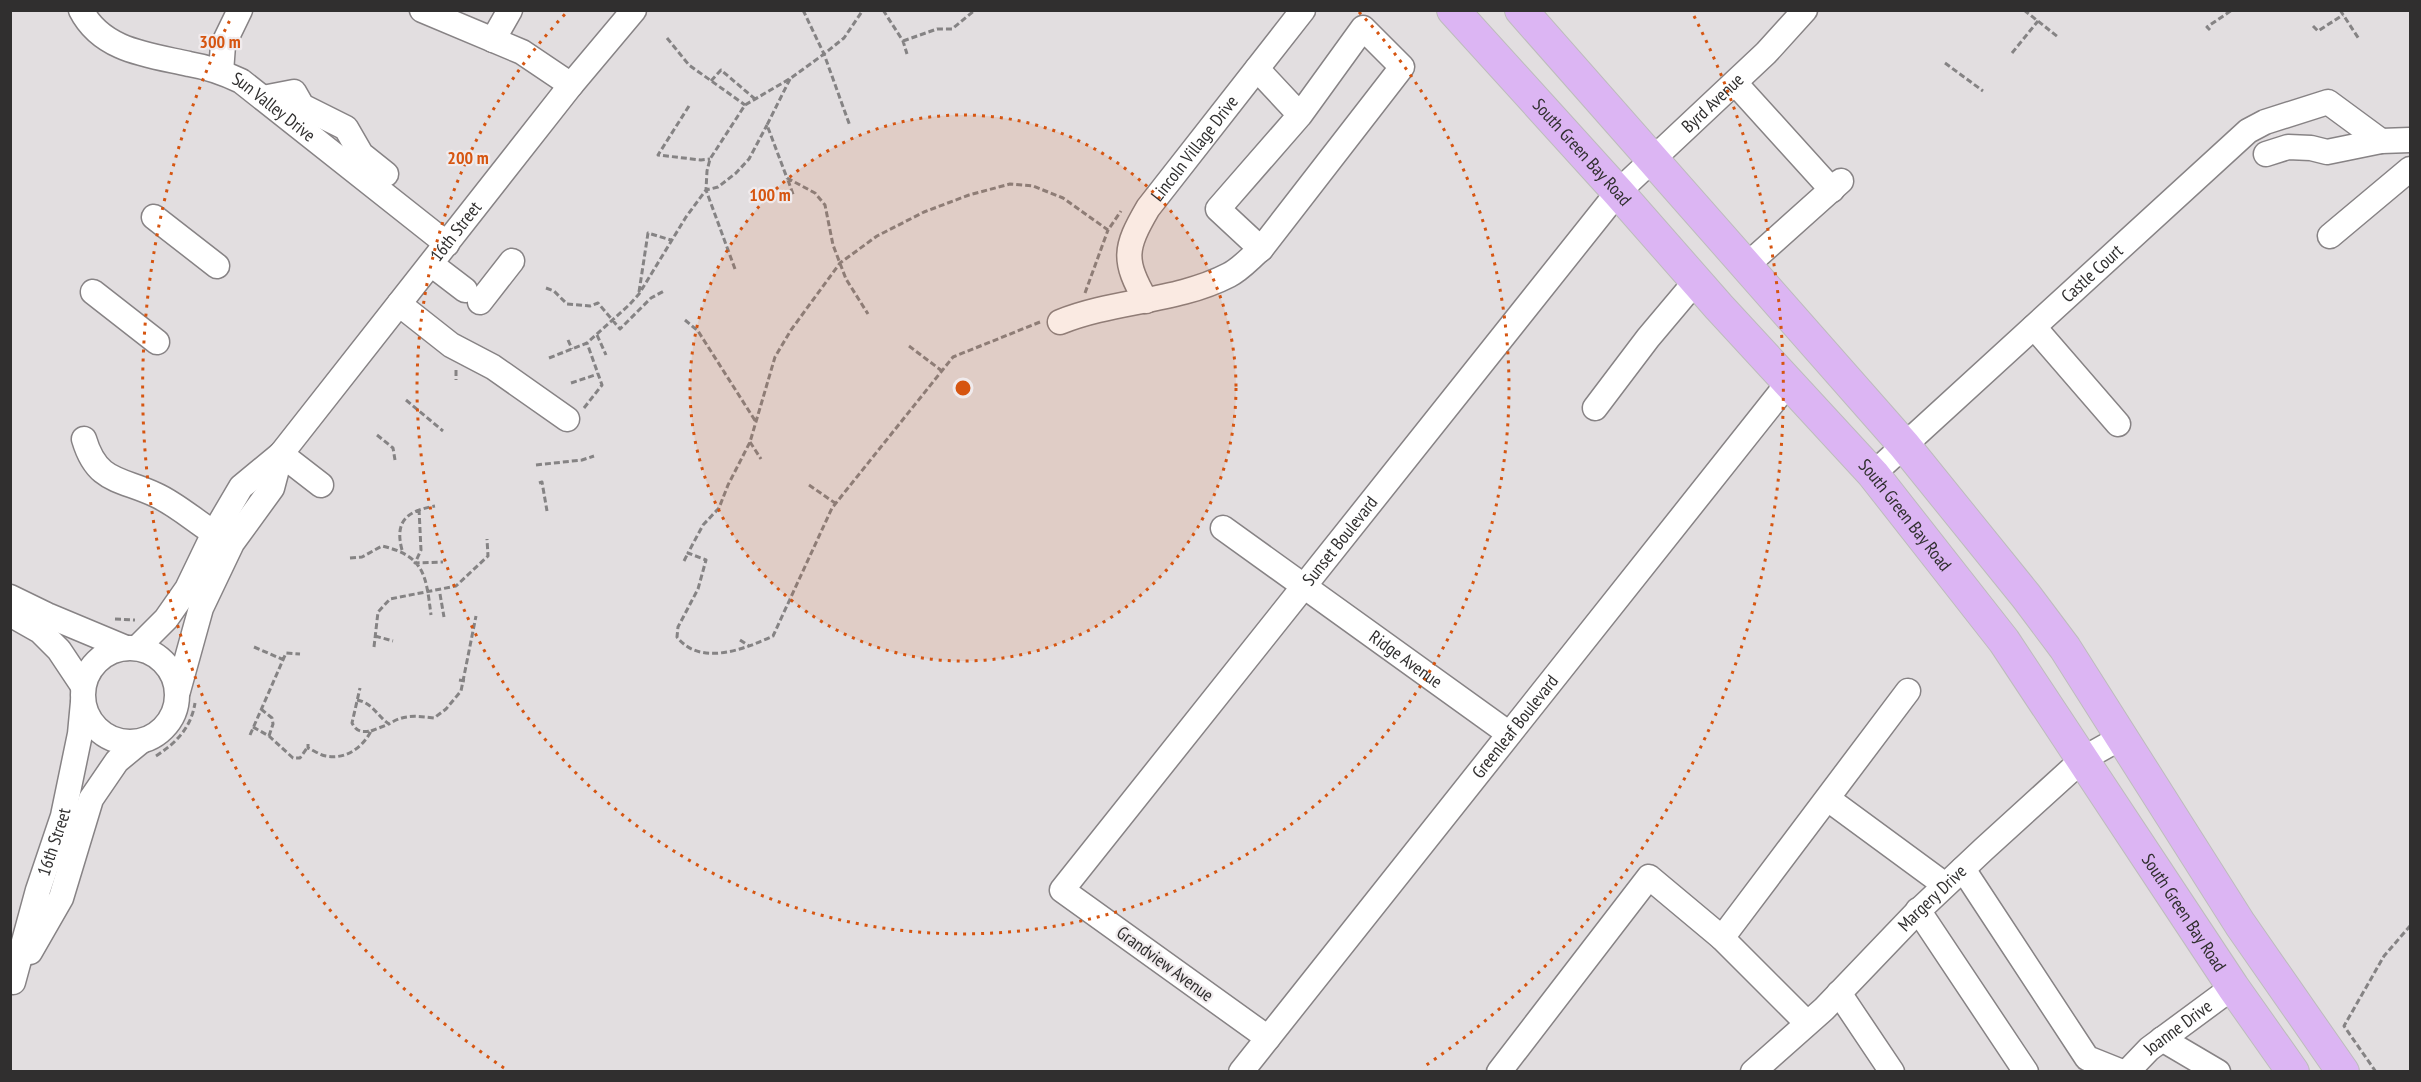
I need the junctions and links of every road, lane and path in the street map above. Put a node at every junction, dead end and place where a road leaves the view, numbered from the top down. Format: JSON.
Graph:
{"nodes":[{"id":1,"x":81,"y":10,"type":"edge"},
{"id":2,"x":240,"y":10,"type":"edge"},
{"id":3,"x":422,"y":10,"type":"edge"},
{"id":4,"x":510,"y":10,"type":"edge"},
{"id":5,"x":634,"y":10,"type":"edge"},
{"id":6,"x":803,"y":10,"type":"edge"},
{"id":7,"x":863,"y":10,"type":"edge"},
{"id":8,"x":883,"y":10,"type":"edge"},
{"id":9,"x":975,"y":10,"type":"edge"},
{"id":10,"x":1304,"y":10,"type":"edge"},
{"id":11,"x":1452,"y":10,"type":"edge"},
{"id":12,"x":1521,"y":10,"type":"edge"},
{"id":13,"x":1805,"y":10,"type":"edge"},
{"id":14,"x":2024,"y":10,"type":"edge"},
{"id":15,"x":2232,"y":10,"type":"edge"},
{"id":16,"x":2340,"y":10,"type":"edge"},
{"id":17,"x":2343,"y":15,"type":"junction"},
{"id":18,"x":2038,"y":21,"type":"junction"},
{"id":19,"x":2313,"y":26,"type":"dead end"},
{"id":20,"x":2210,"y":30,"type":"dead end"},
{"id":21,"x":2058,"y":37,"type":"dead end"},
{"id":22,"x":667,"y":38,"type":"dead end"},
{"id":23,"x":2360,"y":39,"type":"dead end"},
{"id":24,"x":493,"y":40,"type":"junction"},
{"id":25,"x":903,"y":41,"type":"junction"},
{"id":26,"x":2012,"y":53,"type":"dead end"},
{"id":27,"x":824,"y":54,"type":"junction"},
{"id":28,"x":907,"y":54,"type":"dead end"},
{"id":29,"x":1945,"y":63,"type":"dead end"},
{"id":30,"x":1257,"y":69,"type":"junction"},
{"id":31,"x":221,"y":72,"type":"junction"},
{"id":32,"x":791,"y":78,"type":"junction"},
{"id":33,"x":711,"y":81,"type":"junction"},
{"id":34,"x":1735,"y":83,"type":"junction"},
{"id":35,"x":571,"y":85,"type":"junction"},
{"id":36,"x":1983,"y":91,"type":"dead end"},
{"id":37,"x":755,"y":99,"type":"junction"},
{"id":38,"x":745,"y":105,"type":"junction"},
{"id":39,"x":689,"y":106,"type":"dead end"},
{"id":40,"x":1300,"y":115,"type":"junction"},
{"id":41,"x":767,"y":125,"type":"junction"},
{"id":42,"x":850,"y":126,"type":"dead end"},
{"id":43,"x":2410,"y":140,"type":"edge"},
{"id":44,"x":2381,"y":141,"type":"junction"},
{"id":45,"x":2265,"y":154,"type":"dead end"},
{"id":46,"x":710,"y":159,"type":"junction"},
{"id":47,"x":1653,"y":160,"type":"junction"},
{"id":48,"x":2410,"y":169,"type":"edge"},
{"id":49,"x":787,"y":178,"type":"junction"},
{"id":50,"x":706,"y":190,"type":"junction"},
{"id":51,"x":1618,"y":192,"type":"junction"},
{"id":52,"x":794,"y":197,"type":"dead end"},
{"id":53,"x":1124,"y":205,"type":"dead end"},
{"id":54,"x":154,"y":217,"type":"dead end"},
{"id":55,"x":1108,"y":230,"type":"junction"},
{"id":56,"x":2330,"y":236,"type":"dead end"},
{"id":57,"x":672,"y":240,"type":"junction"},
{"id":58,"x":447,"y":244,"type":"junction"},
{"id":59,"x":1261,"y":249,"type":"junction"},
{"id":60,"x":512,"y":261,"type":"dead end"},
{"id":61,"x":840,"y":262,"type":"junction"},
{"id":62,"x":431,"y":264,"type":"junction"},
{"id":63,"x":217,"y":266,"type":"dead end"},
{"id":64,"x":1746,"y":266,"type":"junction"},
{"id":65,"x":735,"y":269,"type":"dead end"},
{"id":66,"x":1696,"y":281,"type":"junction"},
{"id":67,"x":546,"y":288,"type":"dead end"},
{"id":68,"x":664,"y":291,"type":"dead end"},
{"id":69,"x":93,"y":292,"type":"dead end"},
{"id":70,"x":639,"y":294,"type":"junction"},
{"id":71,"x":1078,"y":300,"type":"dead end"},
{"id":72,"x":1146,"y":301,"type":"junction"},
{"id":73,"x":399,"y":304,"type":"junction"},
{"id":74,"x":868,"y":314,"type":"dead end"},
{"id":75,"x":685,"y":320,"type":"dead end"},
{"id":76,"x":614,"y":321,"type":"junction"},
{"id":77,"x":1053,"y":321,"type":"joint"},
{"id":78,"x":2034,"y":327,"type":"junction"},
{"id":79,"x":597,"y":334,"type":"junction"},
{"id":80,"x":568,"y":340,"type":"dead end"},
{"id":81,"x":157,"y":342,"type":"dead end"},
{"id":82,"x":587,"y":344,"type":"junction"},
{"id":83,"x":909,"y":346,"type":"dead end"},
{"id":84,"x":572,"y":349,"type":"junction"},
{"id":85,"x":606,"y":355,"type":"dead end"},
{"id":86,"x":549,"y":358,"type":"dead end"},
{"id":87,"x":456,"y":368,"type":"dead end"},
{"id":88,"x":942,"y":371,"type":"junction"},
{"id":89,"x":598,"y":374,"type":"junction"},
{"id":90,"x":456,"y":380,"type":"dead end"},
{"id":91,"x":1789,"y":382,"type":"junction"},
{"id":92,"x":571,"y":383,"type":"dead end"},
{"id":93,"x":406,"y":400,"type":"dead end"},
{"id":94,"x":1595,"y":408,"type":"dead end"},
{"id":95,"x":572,"y":418,"type":"joint"},
{"id":96,"x":756,"y":422,"type":"junction"},
{"id":97,"x":2118,"y":424,"type":"dead end"},
{"id":98,"x":443,"y":431,"type":"dead end"},
{"id":99,"x":377,"y":435,"type":"dead end"},
{"id":100,"x":84,"y":439,"type":"dead end"},
{"id":101,"x":750,"y":442,"type":"junction"},
{"id":102,"x":1904,"y":445,"type":"junction"},
{"id":103,"x":281,"y":454,"type":"junction"},
{"id":104,"x":594,"y":456,"type":"dead end"},
{"id":105,"x":761,"y":459,"type":"dead end"},
{"id":106,"x":395,"y":460,"type":"dead end"},
{"id":107,"x":536,"y":465,"type":"dead end"},
{"id":108,"x":1873,"y":474,"type":"junction"},
{"id":109,"x":539,"y":483,"type":"dead end"},
{"id":110,"x":809,"y":484,"type":"dead end"},
{"id":111,"x":321,"y":485,"type":"dead end"},
{"id":112,"x":835,"y":503,"type":"junction"},
{"id":113,"x":435,"y":506,"type":"dead end"},
{"id":114,"x":419,"y":509,"type":"junction"},
{"id":115,"x":547,"y":511,"type":"dead end"},
{"id":116,"x":1223,"y":528,"type":"dead end"},
{"id":117,"x":214,"y":533,"type":"junction"},
{"id":118,"x":487,"y":539,"type":"dead end"},
{"id":119,"x":402,"y":550,"type":"junction"},
{"id":120,"x":688,"y":553,"type":"junction"},
{"id":121,"x":350,"y":558,"type":"dead end"},
{"id":122,"x":684,"y":561,"type":"dead end"},
{"id":123,"x":443,"y":562,"type":"dead end"},
{"id":124,"x":416,"y":563,"type":"junction"},
{"id":125,"x":1303,"y":586,"type":"junction"},
{"id":126,"x":428,"y":591,"type":"junction"},
{"id":127,"x":440,"y":594,"type":"dead end"},
{"id":128,"x":10,"y":597,"type":"edge"},
{"id":129,"x":10,"y":614,"type":"edge"},
{"id":130,"x":432,"y":615,"type":"dead end"},
{"id":131,"x":104,"y":616,"type":"dead end"},
{"id":132,"x":476,"y":616,"type":"dead end"},
{"id":133,"x":444,"y":617,"type":"dead end"},
{"id":134,"x":140,"y":618,"type":"dead end"},
{"id":135,"x":375,"y":636,"type":"junction"},
{"id":136,"x":740,"y":640,"type":"dead end"},
{"id":137,"x":393,"y":641,"type":"dead end"},
{"id":138,"x":751,"y":646,"type":"junction"},
{"id":139,"x":254,"y":647,"type":"dead end"},
{"id":140,"x":374,"y":647,"type":"dead end"},
{"id":141,"x":131,"y":648,"type":"junction"},
{"id":142,"x":300,"y":654,"type":"dead end"},
{"id":143,"x":284,"y":660,"type":"junction"},
{"id":144,"x":459,"y":680,"type":"dead end"},
{"id":145,"x":465,"y":681,"type":"junction"},
{"id":146,"x":360,"y":688,"type":"dead end"},
{"id":147,"x":178,"y":691,"type":"junction"},
{"id":148,"x":1908,"y":691,"type":"dead end"},
{"id":149,"x":83,"y":694,"type":"junction"},
{"id":150,"x":357,"y":700,"type":"junction"},
{"id":151,"x":261,"y":709,"type":"junction"},
{"id":152,"x":389,"y":724,"type":"junction"},
{"id":153,"x":253,"y":727,"type":"junction"},
{"id":154,"x":371,"y":730,"type":"junction"},
{"id":155,"x":1508,"y":733,"type":"junction"},
{"id":156,"x":250,"y":735,"type":"dead end"},
{"id":157,"x":268,"y":736,"type":"junction"},
{"id":158,"x":2122,"y":737,"type":"junction"},
{"id":159,"x":140,"y":741,"type":"junction"},
{"id":160,"x":2083,"y":759,"type":"junction"},
{"id":161,"x":1828,"y":798,"type":"junction"},
{"id":162,"x":1954,"y":877,"type":"junction"},
{"id":163,"x":1062,"y":890,"type":"joint"},
{"id":164,"x":1918,"y":910,"type":"junction"},
{"id":165,"x":2410,"y":926,"type":"edge"},
{"id":166,"x":1722,"y":938,"type":"junction"},
{"id":167,"x":12,"y":985,"type":"edge"},
{"id":168,"x":2233,"y":987,"type":"junction"},
{"id":169,"x":1839,"y":993,"type":"junction"},
{"id":170,"x":1807,"y":1023,"type":"junction"},
{"id":171,"x":1268,"y":1038,"type":"junction"},
{"id":172,"x":2162,"y":1039,"type":"junction"},
{"id":173,"x":2287,"y":1064,"type":"edge"},
{"id":174,"x":1241,"y":1071,"type":"edge"},
{"id":175,"x":1499,"y":1071,"type":"edge"},
{"id":176,"x":1753,"y":1071,"type":"edge"},
{"id":177,"x":1892,"y":1071,"type":"edge"},
{"id":178,"x":2026,"y":1071,"type":"edge"},
{"id":179,"x":2122,"y":1071,"type":"edge"},
{"id":180,"x":2127,"y":1071,"type":"edge"},
{"id":181,"x":2218,"y":1071,"type":"edge"},
{"id":182,"x":2310,"y":1071,"type":"edge"},
{"id":183,"x":2343,"y":1071,"type":"edge"},
{"id":184,"x":2376,"y":1071,"type":"edge"}],
"edges":[{"from":1,"to":31,"type":"street","name":"Sun Valley Drive"},
{"from":2,"to":31,"type":"street"},
{"from":3,"to":24,"type":"street"},
{"from":4,"to":24,"type":"street"},
{"from":5,"to":35,"type":"street","name":"16th Street"},
{"from":6,"to":27,"type":"path"},
{"from":7,"to":27,"type":"path"},
{"from":8,"to":25,"type":"path"},
{"from":9,"to":25,"type":"path"},
{"from":10,"to":30,"type":"street","name":"Lincoln Village Drive"},
{"from":11,"to":51,"type":"main road","name":"South Green Bay Road"},
{"from":12,"to":47,"type":"main road"},
{"from":13,"to":34,"type":"street","name":"Byrd Avenue"},
{"from":14,"to":18,"type":"path"},
{"from":15,"to":20,"type":"path"},
{"from":16,"to":17,"type":"path"},
{"from":17,"to":19,"type":"path"},
{"from":17,"to":23,"type":"path"},
{"from":18,"to":21,"type":"path"},
{"from":18,"to":26,"type":"path"},
{"from":22,"to":33,"type":"path"},
{"from":24,"to":35,"type":"street"},
{"from":25,"to":28,"type":"path"},
{"from":27,"to":32,"type":"path"},
{"from":27,"to":42,"type":"path"},
{"from":29,"to":36,"type":"path"},
{"from":30,"to":40,"type":"street"},
{"from":30,"to":72,"type":"street","name":"Lincoln Village Drive"},
{"from":31,"to":58,"type":"street","name":"Sun Valley Drive"},
{"from":32,"to":37,"type":"path"},
{"from":32,"to":41,"type":"path"},
{"from":33,"to":37,"type":"path"},
{"from":33,"to":38,"type":"path"},
{"from":34,"to":47,"type":"street","name":"Byrd Avenue"},
{"from":34,"to":64,"type":"street"},
{"from":35,"to":58,"type":"street","name":"16th Street"},
{"from":37,"to":38,"type":"path"},
{"from":38,"to":46,"type":"path"},
{"from":39,"to":46,"type":"path"},
{"from":40,"to":59,"type":"street"},
{"from":40,"to":59,"type":"street"},
{"from":41,"to":49,"type":"path"},
{"from":41,"to":50,"type":"path"},
{"from":43,"to":44,"type":"street"},
{"from":44,"to":45,"type":"street"},
{"from":44,"to":78,"type":"street","name":"Castle Court"},
{"from":46,"to":50,"type":"path"},
{"from":47,"to":51,"type":"street","name":"Byrd Avenue"},
{"from":47,"to":64,"type":"main road"},
{"from":48,"to":56,"type":"street"},
{"from":49,"to":52,"type":"path"},
{"from":49,"to":61,"type":"path"},
{"from":50,"to":57,"type":"path"},
{"from":50,"to":65,"type":"path"},
{"from":51,"to":66,"type":"main road","name":"South Green Bay Road"},
{"from":51,"to":125,"type":"street","name":"Sunset Boulevard"},
{"from":53,"to":55,"type":"path"},
{"from":54,"to":63,"type":"street"},
{"from":55,"to":61,"type":"path"},
{"from":55,"to":71,"type":"path"},
{"from":57,"to":70,"type":"path"},
{"from":57,"to":70,"type":"path"},
{"from":58,"to":62,"type":"street","name":"16th Street"},
{"from":59,"to":72,"type":"street"},
{"from":60,"to":62,"type":"street"},
{"from":61,"to":74,"type":"path"},
{"from":61,"to":96,"type":"path"},
{"from":62,"to":73,"type":"street","name":"16th Street"},
{"from":64,"to":102,"type":"main road"},
{"from":66,"to":91,"type":"main road","name":"South Green Bay Road"},
{"from":66,"to":94,"type":"street"},
{"from":67,"to":76,"type":"path"},
{"from":68,"to":76,"type":"path"},
{"from":69,"to":81,"type":"street"},
{"from":70,"to":76,"type":"path"},
{"from":72,"to":77,"type":"street"},
{"from":73,"to":95,"type":"street"},
{"from":73,"to":103,"type":"street","name":"16th Street"},
{"from":75,"to":96,"type":"path"},
{"from":76,"to":79,"type":"path"},
{"from":77,"to":88,"type":"path"},
{"from":78,"to":97,"type":"street"},
{"from":78,"to":102,"type":"street","name":"Castle Court"},
{"from":79,"to":82,"type":"path"},
{"from":79,"to":85,"type":"path"},
{"from":80,"to":84,"type":"path"},
{"from":82,"to":84,"type":"path"},
{"from":82,"to":89,"type":"path"},
{"from":83,"to":88,"type":"path"},
{"from":84,"to":86,"type":"path"},
{"from":87,"to":90,"type":"path"},
{"from":88,"to":112,"type":"path"},
{"from":89,"to":92,"type":"path"},
{"from":89,"to":95,"type":"path"},
{"from":91,"to":108,"type":"main road","name":"South Green Bay Road"},
{"from":91,"to":155,"type":"street","name":"Greenleaf Boulevard"},
{"from":93,"to":98,"type":"path"},
{"from":96,"to":101,"type":"path"},
{"from":99,"to":106,"type":"path"},
{"from":100,"to":117,"type":"street"},
{"from":101,"to":105,"type":"path"},
{"from":101,"to":120,"type":"path"},
{"from":102,"to":108,"type":"street","name":"Castle Court"},
{"from":102,"to":158,"type":"main road"},
{"from":103,"to":111,"type":"street"},
{"from":103,"to":117,"type":"street","name":"16th Street"},
{"from":103,"to":147,"type":"street","name":"16th Street"},
{"from":104,"to":107,"type":"path"},
{"from":108,"to":160,"type":"main road","name":"South Green Bay Road"},
{"from":109,"to":115,"type":"path"},
{"from":110,"to":112,"type":"path"},
{"from":112,"to":138,"type":"path"},
{"from":113,"to":114,"type":"path"},
{"from":114,"to":119,"type":"path"},
{"from":114,"to":124,"type":"path"},
{"from":116,"to":125,"type":"street","name":"Ridge Avenue"},
{"from":117,"to":141,"type":"street","name":"16th Street"},
{"from":118,"to":126,"type":"path"},
{"from":119,"to":121,"type":"path"},
{"from":119,"to":124,"type":"path"},
{"from":120,"to":122,"type":"path"},
{"from":120,"to":138,"type":"path"},
{"from":123,"to":124,"type":"path"},
{"from":124,"to":126,"type":"path"},
{"from":125,"to":155,"type":"street","name":"Ridge Avenue"},
{"from":125,"to":163,"type":"street","name":"Sunset Boulevard"},
{"from":126,"to":130,"type":"path"},
{"from":126,"to":135,"type":"path"},
{"from":127,"to":133,"type":"path"},
{"from":128,"to":141,"type":"street"},
{"from":129,"to":149,"type":"street"},
{"from":131,"to":134,"type":"path"},
{"from":132,"to":145,"type":"path"},
{"from":135,"to":137,"type":"path"},
{"from":135,"to":140,"type":"path"},
{"from":136,"to":138,"type":"path"},
{"from":139,"to":143,"type":"path"},
{"from":141,"to":147,"type":"street"},
{"from":141,"to":149,"type":"street","name":"16th Street"},
{"from":142,"to":143,"type":"path"},
{"from":143,"to":151,"type":"path"},
{"from":144,"to":145,"type":"path"},
{"from":145,"to":152,"type":"path"},
{"from":146,"to":150,"type":"path"},
{"from":147,"to":159,"type":"street","name":"16th Street"},
{"from":148,"to":161,"type":"street"},
{"from":149,"to":159,"type":"street"},
{"from":149,"to":167,"type":"street","name":"16th Street"},
{"from":150,"to":152,"type":"path"},
{"from":150,"to":154,"type":"path"},
{"from":151,"to":153,"type":"path"},
{"from":151,"to":157,"type":"path"},
{"from":152,"to":154,"type":"path"},
{"from":153,"to":156,"type":"path"},
{"from":153,"to":157,"type":"path"},
{"from":154,"to":157,"type":"path"},
{"from":155,"to":171,"type":"street","name":"Greenleaf Boulevard"},
{"from":158,"to":160,"type":"street","name":"Margery Drive"},
{"from":158,"to":183,"type":"main road"},
{"from":159,"to":167,"type":"street","name":"16th Street"},
{"from":160,"to":162,"type":"street","name":"Margery Drive"},
{"from":160,"to":168,"type":"main road","name":"South Green Bay Road"},
{"from":161,"to":162,"type":"street"},
{"from":161,"to":166,"type":"street"},
{"from":162,"to":164,"type":"street","name":"Margery Drive"},
{"from":162,"to":179,"type":"street"},
{"from":163,"to":171,"type":"street","name":"Grandview Avenue"},
{"from":164,"to":169,"type":"street","name":"Margery Drive"},
{"from":164,"to":178,"type":"street"},
{"from":165,"to":184,"type":"path"},
{"from":166,"to":170,"type":"street"},
{"from":166,"to":175,"type":"street"},
{"from":168,"to":172,"type":"street","name":"Joanne Drive"},
{"from":168,"to":173,"type":"main road","name":"South Green Bay Road"},
{"from":169,"to":170,"type":"street","name":"Margery Drive"},
{"from":169,"to":177,"type":"street"},
{"from":170,"to":176,"type":"street","name":"Margery Drive"},
{"from":171,"to":174,"type":"street","name":"Greenleaf Boulevard"},
{"from":172,"to":180,"type":"street","name":"Joanne Drive"},
{"from":172,"to":181,"type":"street"},
{"from":173,"to":182,"type":"main road"}]}
